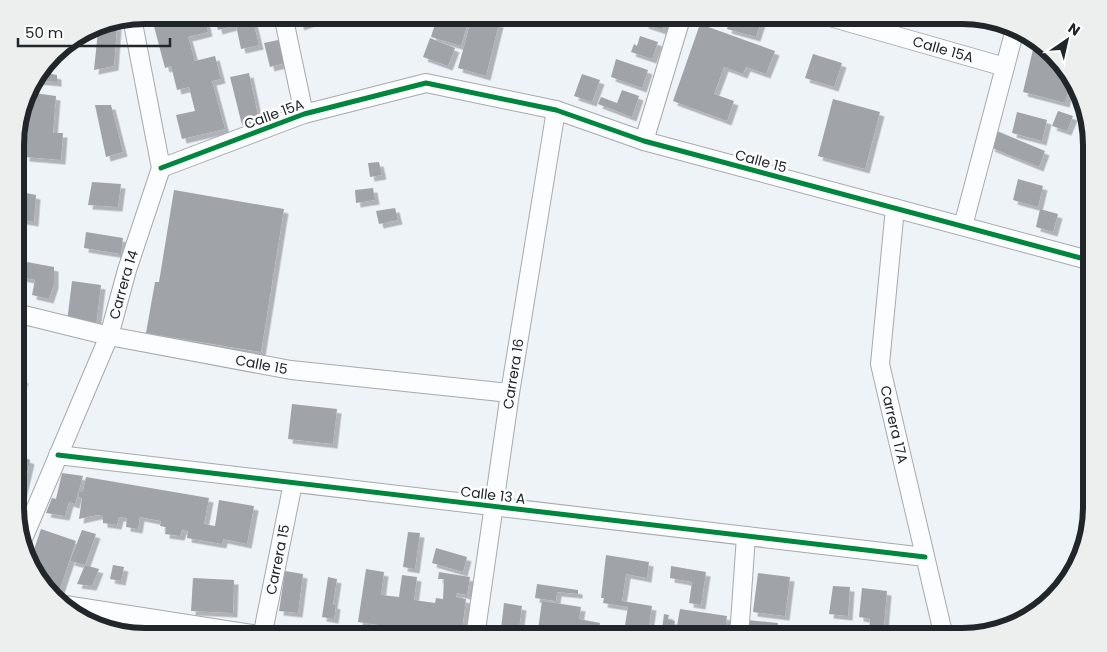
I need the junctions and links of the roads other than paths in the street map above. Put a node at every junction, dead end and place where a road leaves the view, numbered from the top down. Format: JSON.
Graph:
{"nodes":[{"id":1,"x":133,"y":24,"type":"edge"},
{"id":2,"x":285,"y":24,"type":"edge"},
{"id":3,"x":679,"y":24,"type":"edge"},
{"id":4,"x":854,"y":24,"type":"edge"},
{"id":5,"x":1013,"y":35,"type":"edge"},
{"id":6,"x":1005,"y":67,"type":"junction"},
{"id":7,"x":426,"y":83,"type":"joint"},
{"id":8,"x":556,"y":110,"type":"junction"},
{"id":9,"x":304,"y":114,"type":"junction"},
{"id":10,"x":644,"y":141,"type":"junction"},
{"id":11,"x":161,"y":168,"type":"junction"},
{"id":12,"x":895,"y":208,"type":"junction"},
{"id":13,"x":963,"y":226,"type":"junction"},
{"id":14,"x":1083,"y":259,"type":"edge"},
{"id":15,"x":24,"y":316,"type":"edge"},
{"id":16,"x":109,"y":336,"type":"junction"},
{"id":17,"x":510,"y":393,"type":"junction"},
{"id":18,"x":58,"y":455,"type":"junction"},
{"id":19,"x":293,"y":483,"type":"junction"},
{"id":20,"x":494,"y":506,"type":"junction"},
{"id":21,"x":26,"y":530,"type":"edge"},
{"id":22,"x":746,"y":536,"type":"junction"},
{"id":23,"x":925,"y":557,"type":"junction"},
{"id":24,"x":77,"y":608,"type":"edge"},
{"id":25,"x":207,"y":628,"type":"edge"},
{"id":26,"x":267,"y":628,"type":"edge"},
{"id":27,"x":476,"y":628,"type":"edge"},
{"id":28,"x":740,"y":628,"type":"edge"},
{"id":29,"x":942,"y":628,"type":"edge"}],
"edges":[{"from":1,"to":11,"type":"street","name":"Carrera 14"},
{"from":2,"to":9,"type":"street"},
{"from":3,"to":10,"type":"street"},
{"from":4,"to":6,"type":"street","name":"Calle 15A"},
{"from":5,"to":6,"type":"street"},
{"from":6,"to":13,"type":"street"},
{"from":7,"to":8,"type":"street","name":"Calle 15"},
{"from":7,"to":9,"type":"street","name":"Calle 15A"},
{"from":8,"to":10,"type":"street","name":"Calle 15"},
{"from":8,"to":17,"type":"street","name":"Carrera 16"},
{"from":9,"to":11,"type":"street","name":"Calle 15A"},
{"from":10,"to":12,"type":"street","name":"Calle 15"},
{"from":11,"to":16,"type":"street","name":"Carrera 14"},
{"from":12,"to":13,"type":"street","name":"Calle 15"},
{"from":12,"to":23,"type":"street","name":"Carrera 17A"},
{"from":13,"to":14,"type":"street","name":"Calle 15"},
{"from":15,"to":16,"type":"street","name":"Calle 15"},
{"from":16,"to":17,"type":"street","name":"Calle 15"},
{"from":16,"to":18,"type":"street","name":"Carrera 14"},
{"from":17,"to":20,"type":"street","name":"Carrera 16"},
{"from":18,"to":19,"type":"street","name":"Calle 13 A"},
{"from":18,"to":21,"type":"street","name":"Carrera 14"},
{"from":19,"to":20,"type":"street","name":"Calle 13 A"},
{"from":19,"to":26,"type":"street","name":"Carrera 15"},
{"from":20,"to":22,"type":"street","name":"Calle 13 A"},
{"from":20,"to":27,"type":"street","name":"Carrera 16"},
{"from":22,"to":23,"type":"street","name":"Calle 13 A"},
{"from":22,"to":28,"type":"street"},
{"from":23,"to":29,"type":"street","name":"Carrera 17A"},
{"from":24,"to":25,"type":"street"}]}
